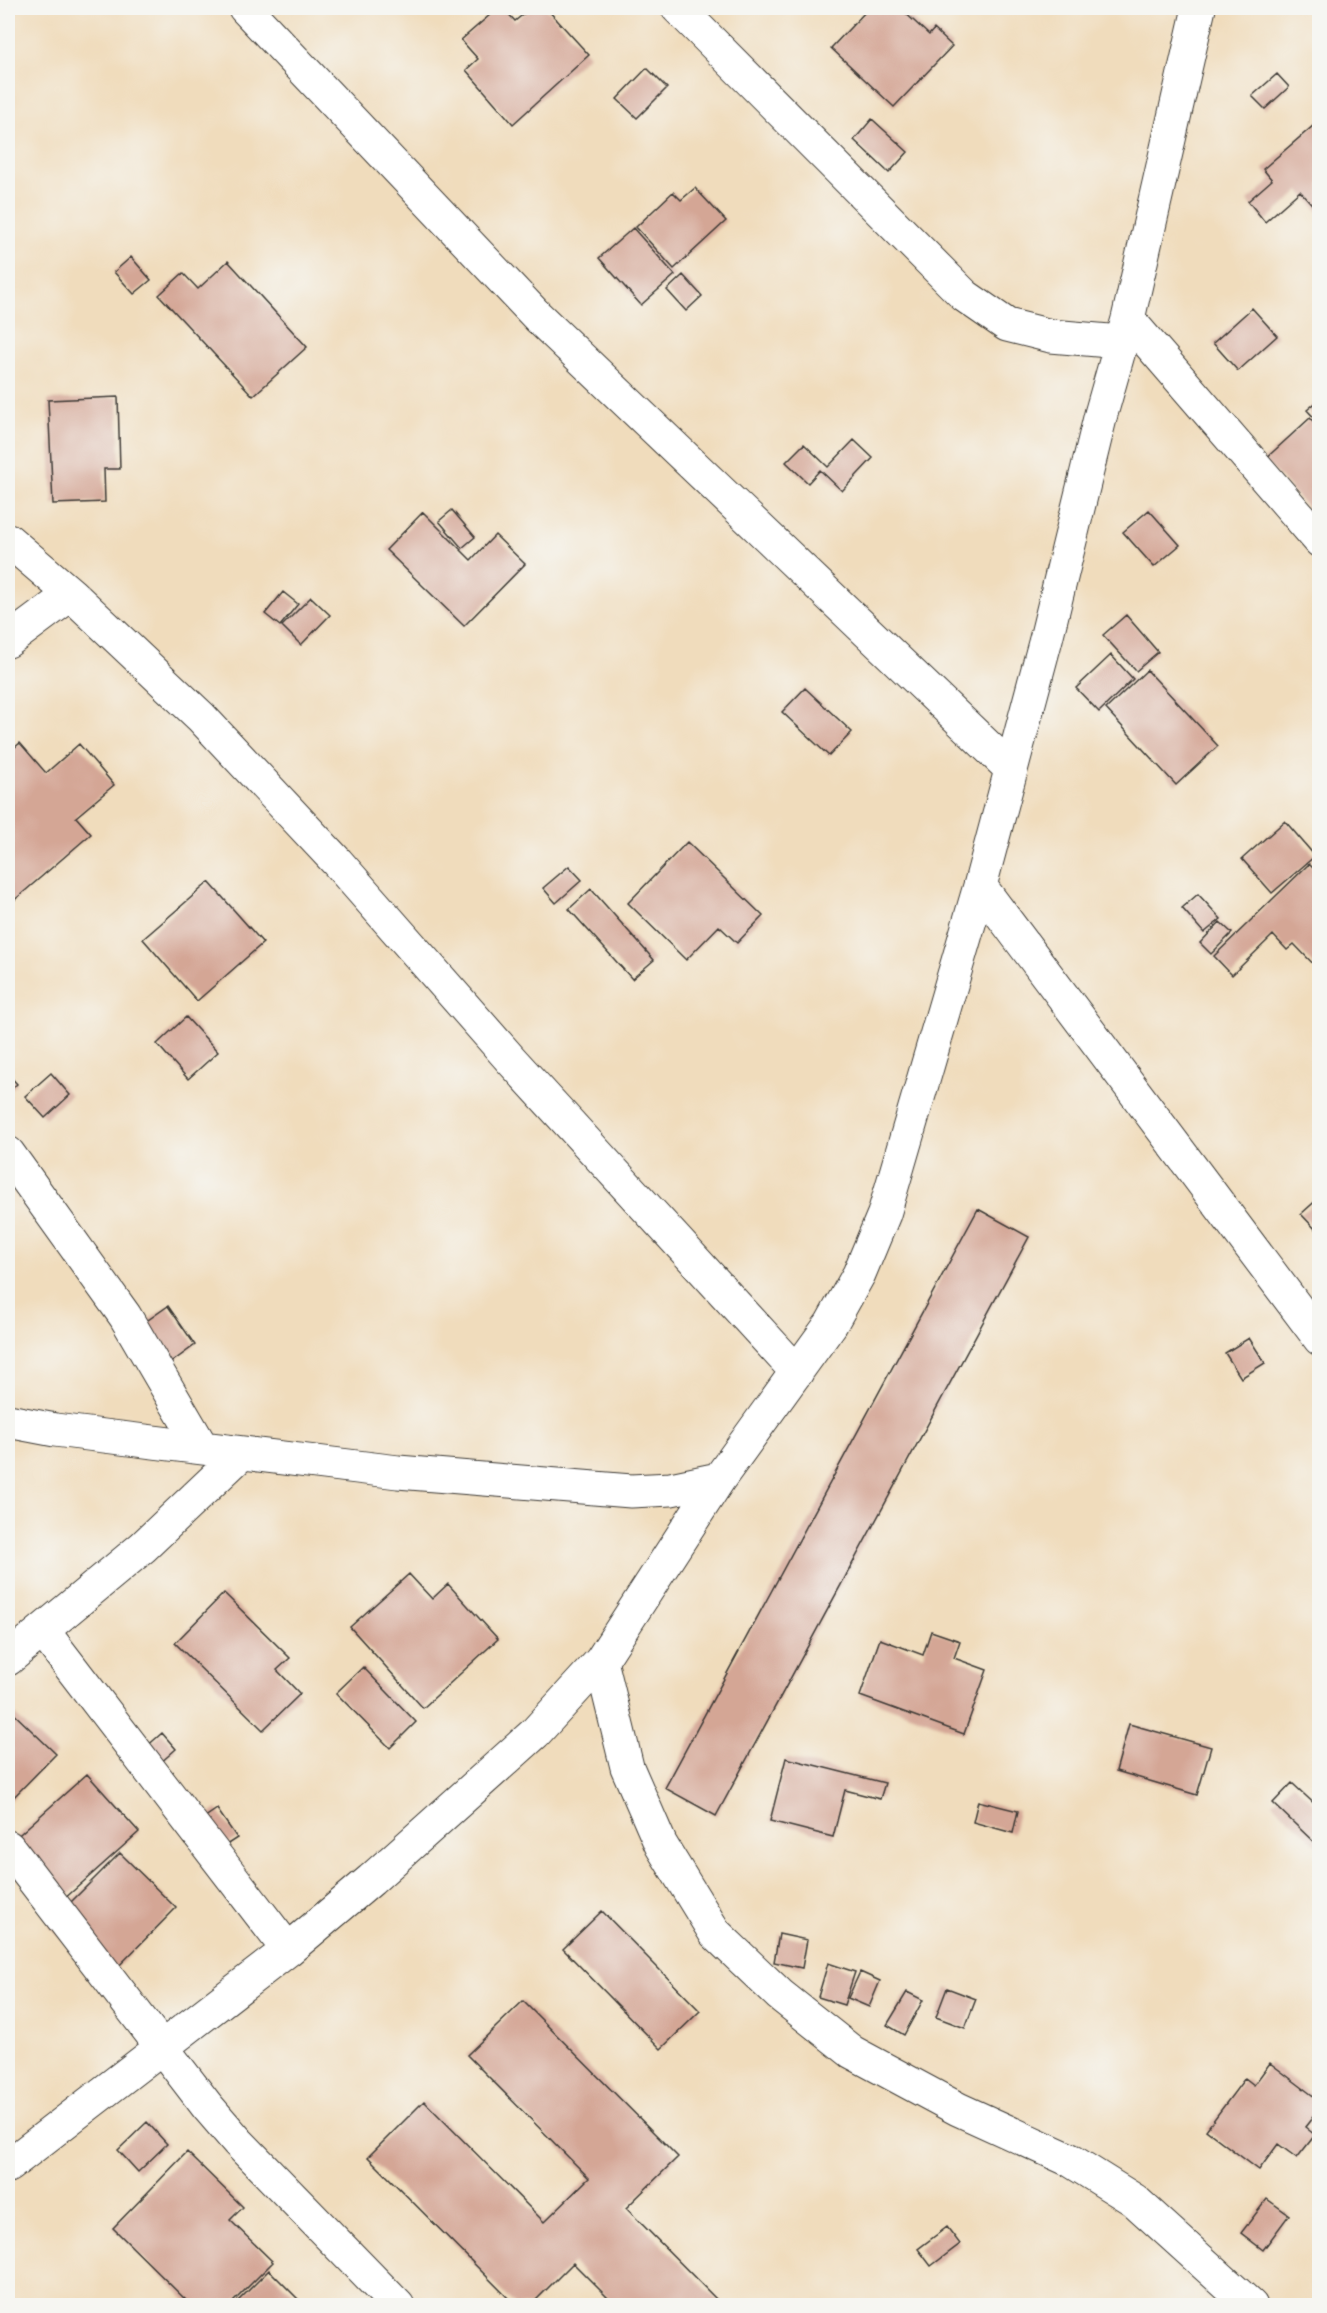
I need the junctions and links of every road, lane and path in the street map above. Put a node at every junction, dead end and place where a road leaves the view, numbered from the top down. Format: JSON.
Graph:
{"nodes":[{"id":1,"x":245,"y":8,"type":"edge"},
{"id":2,"x":678,"y":8,"type":"edge"},
{"id":3,"x":1199,"y":8,"type":"edge"},
{"id":4,"x":1124,"y":330,"type":"junction"},
{"id":5,"x":8,"y":540,"type":"edge"},
{"id":6,"x":1320,"y":541,"type":"edge"},
{"id":7,"x":71,"y":594,"type":"junction"},
{"id":8,"x":8,"y":640,"type":"edge"},
{"id":9,"x":1010,"y":768,"type":"junction"},
{"id":10,"x":980,"y":886,"type":"junction"},
{"id":11,"x":8,"y":1153,"type":"edge"},
{"id":12,"x":1320,"y":1339,"type":"edge"},
{"id":13,"x":797,"y":1372,"type":"junction"},
{"id":14,"x":8,"y":1421,"type":"edge"},
{"id":15,"x":201,"y":1446,"type":"junction"},
{"id":16,"x":241,"y":1454,"type":"junction"},
{"id":17,"x":719,"y":1479,"type":"junction"},
{"id":18,"x":43,"y":1631,"type":"junction"},
{"id":19,"x":8,"y":1659,"type":"edge"},
{"id":20,"x":601,"y":1661,"type":"junction"},
{"id":21,"x":8,"y":1847,"type":"edge"},
{"id":22,"x":288,"y":1950,"type":"junction"},
{"id":23,"x":163,"y":2048,"type":"junction"},
{"id":24,"x":8,"y":2166,"type":"edge"},
{"id":25,"x":399,"y":2306,"type":"edge"},
{"id":26,"x":1251,"y":2306,"type":"edge"}],
"edges":[{"from":1,"to":9,"type":"street"},
{"from":2,"to":4,"type":"street"},
{"from":3,"to":4,"type":"street"},
{"from":4,"to":6,"type":"street"},
{"from":4,"to":9,"type":"street"},
{"from":5,"to":7,"type":"street"},
{"from":7,"to":8,"type":"street"},
{"from":7,"to":13,"type":"street"},
{"from":9,"to":10,"type":"street"},
{"from":10,"to":12,"type":"street"},
{"from":10,"to":13,"type":"street"},
{"from":11,"to":15,"type":"street"},
{"from":13,"to":17,"type":"street"},
{"from":14,"to":15,"type":"street"},
{"from":15,"to":16,"type":"street"},
{"from":16,"to":17,"type":"street"},
{"from":16,"to":18,"type":"street"},
{"from":17,"to":20,"type":"street"},
{"from":18,"to":19,"type":"street"},
{"from":18,"to":22,"type":"street"},
{"from":20,"to":22,"type":"street"},
{"from":20,"to":26,"type":"street"},
{"from":21,"to":23,"type":"street"},
{"from":22,"to":23,"type":"street"},
{"from":23,"to":24,"type":"street"},
{"from":23,"to":25,"type":"street"}]}
